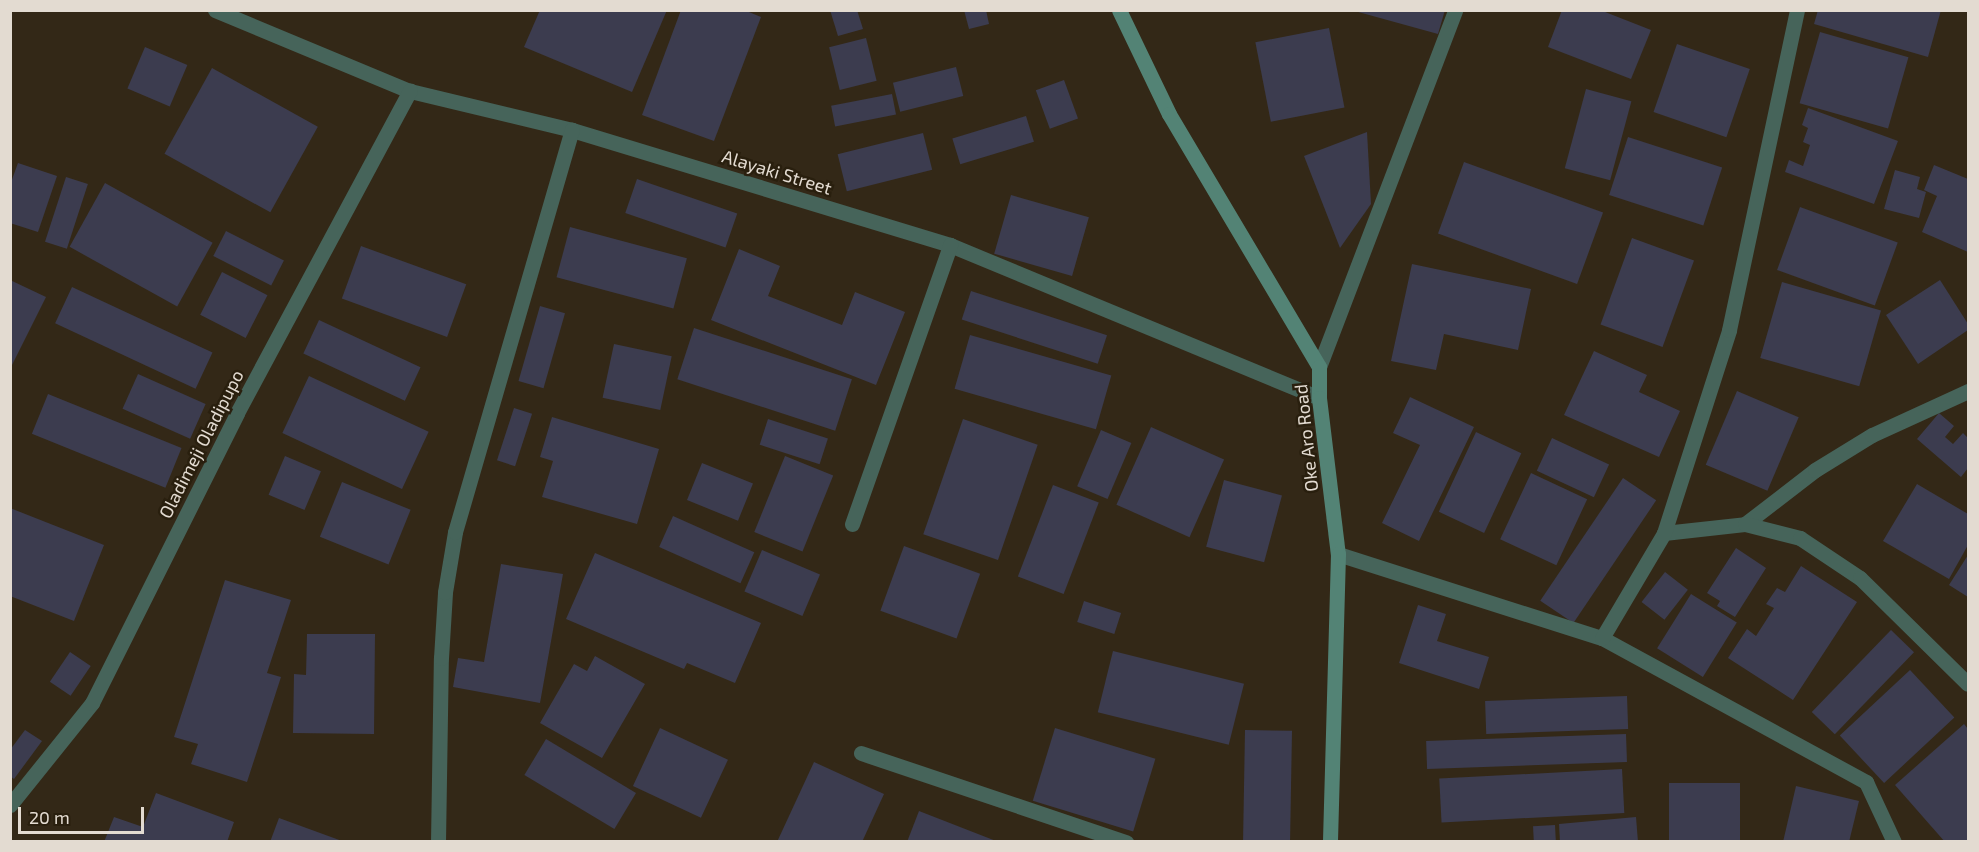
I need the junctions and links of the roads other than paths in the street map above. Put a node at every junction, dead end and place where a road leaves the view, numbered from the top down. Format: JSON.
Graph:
{"nodes":[{"id":1,"x":215,"y":10,"type":"edge"},
{"id":2,"x":1119,"y":10,"type":"edge"},
{"id":3,"x":1455,"y":10,"type":"edge"},
{"id":4,"x":1797,"y":10,"type":"edge"},
{"id":5,"x":410,"y":91,"type":"junction"},
{"id":6,"x":572,"y":130,"type":"junction"},
{"id":7,"x":951,"y":245,"type":"junction"},
{"id":8,"x":1319,"y":367,"type":"junction"},
{"id":9,"x":1968,"y":391,"type":"edge"},
{"id":10,"x":1319,"y":398,"type":"junction"},
{"id":11,"x":852,"y":524,"type":"dead end"},
{"id":12,"x":1745,"y":524,"type":"junction"},
{"id":13,"x":1664,"y":533,"type":"junction"},
{"id":14,"x":1338,"y":554,"type":"junction"},
{"id":15,"x":1602,"y":638,"type":"junction"},
{"id":16,"x":1968,"y":684,"type":"edge"},
{"id":17,"x":861,"y":753,"type":"dead end"},
{"id":18,"x":10,"y":805,"type":"edge"},
{"id":19,"x":438,"y":842,"type":"edge"},
{"id":20,"x":1126,"y":842,"type":"edge"},
{"id":21,"x":1329,"y":842,"type":"edge"},
{"id":22,"x":1894,"y":842,"type":"edge"}],
"edges":[{"from":1,"to":5,"type":"street","name":"Alayaki Street"},
{"from":2,"to":8,"type":"main road","name":"Oke Aro Road"},
{"from":3,"to":8,"type":"street"},
{"from":4,"to":13,"type":"street"},
{"from":5,"to":6,"type":"street","name":"Alayaki Street"},
{"from":5,"to":18,"type":"street","name":"Oladimeji Oladipupo"},
{"from":6,"to":7,"type":"street","name":"Alayaki Street"},
{"from":6,"to":19,"type":"street"},
{"from":7,"to":10,"type":"street","name":"Alayaki Street"},
{"from":7,"to":11,"type":"street"},
{"from":8,"to":10,"type":"main road","name":"Oke Aro Road"},
{"from":9,"to":12,"type":"street"},
{"from":10,"to":14,"type":"main road","name":"Oke Aro Road"},
{"from":12,"to":13,"type":"street"},
{"from":12,"to":16,"type":"street"},
{"from":13,"to":15,"type":"street"},
{"from":14,"to":15,"type":"street"},
{"from":14,"to":21,"type":"main road","name":"Oke Aro Road"},
{"from":15,"to":22,"type":"street"},
{"from":17,"to":20,"type":"street"}]}
